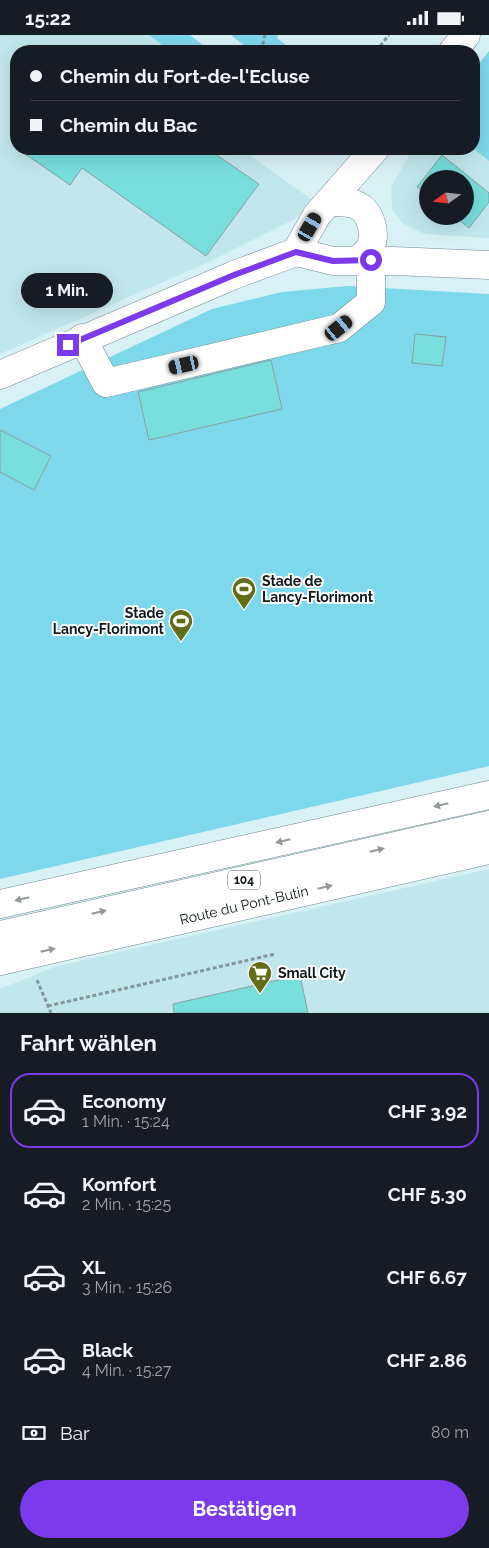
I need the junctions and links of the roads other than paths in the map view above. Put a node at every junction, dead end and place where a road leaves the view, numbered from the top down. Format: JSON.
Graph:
{"nodes":[{"id":1,"x":466,"y":35,"type":"edge"},
{"id":2,"x":458,"y":45,"type":"edge"},
{"id":3,"x":370,"y":155,"type":"edge"},
{"id":4,"x":329,"y":202,"type":"junction"},
{"id":5,"x":296,"y":252,"type":"junction"},
{"id":6,"x":364,"y":261,"type":"junction"},
{"id":7,"x":489,"y":265,"type":"edge"},
{"id":8,"x":82,"y":338,"type":"junction"},
{"id":9,"x":0,"y":375,"type":"edge"},
{"id":10,"x":489,"y":795,"type":"edge"},
{"id":11,"x":489,"y":825,"type":"edge"},
{"id":12,"x":489,"y":850,"type":"edge"},
{"id":13,"x":0,"y":904,"type":"edge"},
{"id":14,"x":0,"y":935,"type":"edge"},
{"id":15,"x":0,"y":961,"type":"edge"}],
"edges":[{"from":1,"to":2,"type":"main road"},
{"from":3,"to":4,"type":"main road"},
{"from":4,"to":5,"type":"main road"},
{"from":4,"to":6,"type":"main road"},
{"from":5,"to":6,"type":"main road"},
{"from":5,"to":8,"type":"main road"},
{"from":6,"to":7,"type":"main road"},
{"from":6,"to":8,"type":"main road"},
{"from":8,"to":9,"type":"main road"},
{"from":10,"to":13,"type":"main road","number":"104","one_way":true},
{"from":14,"to":11,"type":"main road","name":"Route du Pont-Butin","number":"104","one_way":true},
{"from":15,"to":12,"type":"main road","name":"Route du Pont-Butin","one_way":true}]}
